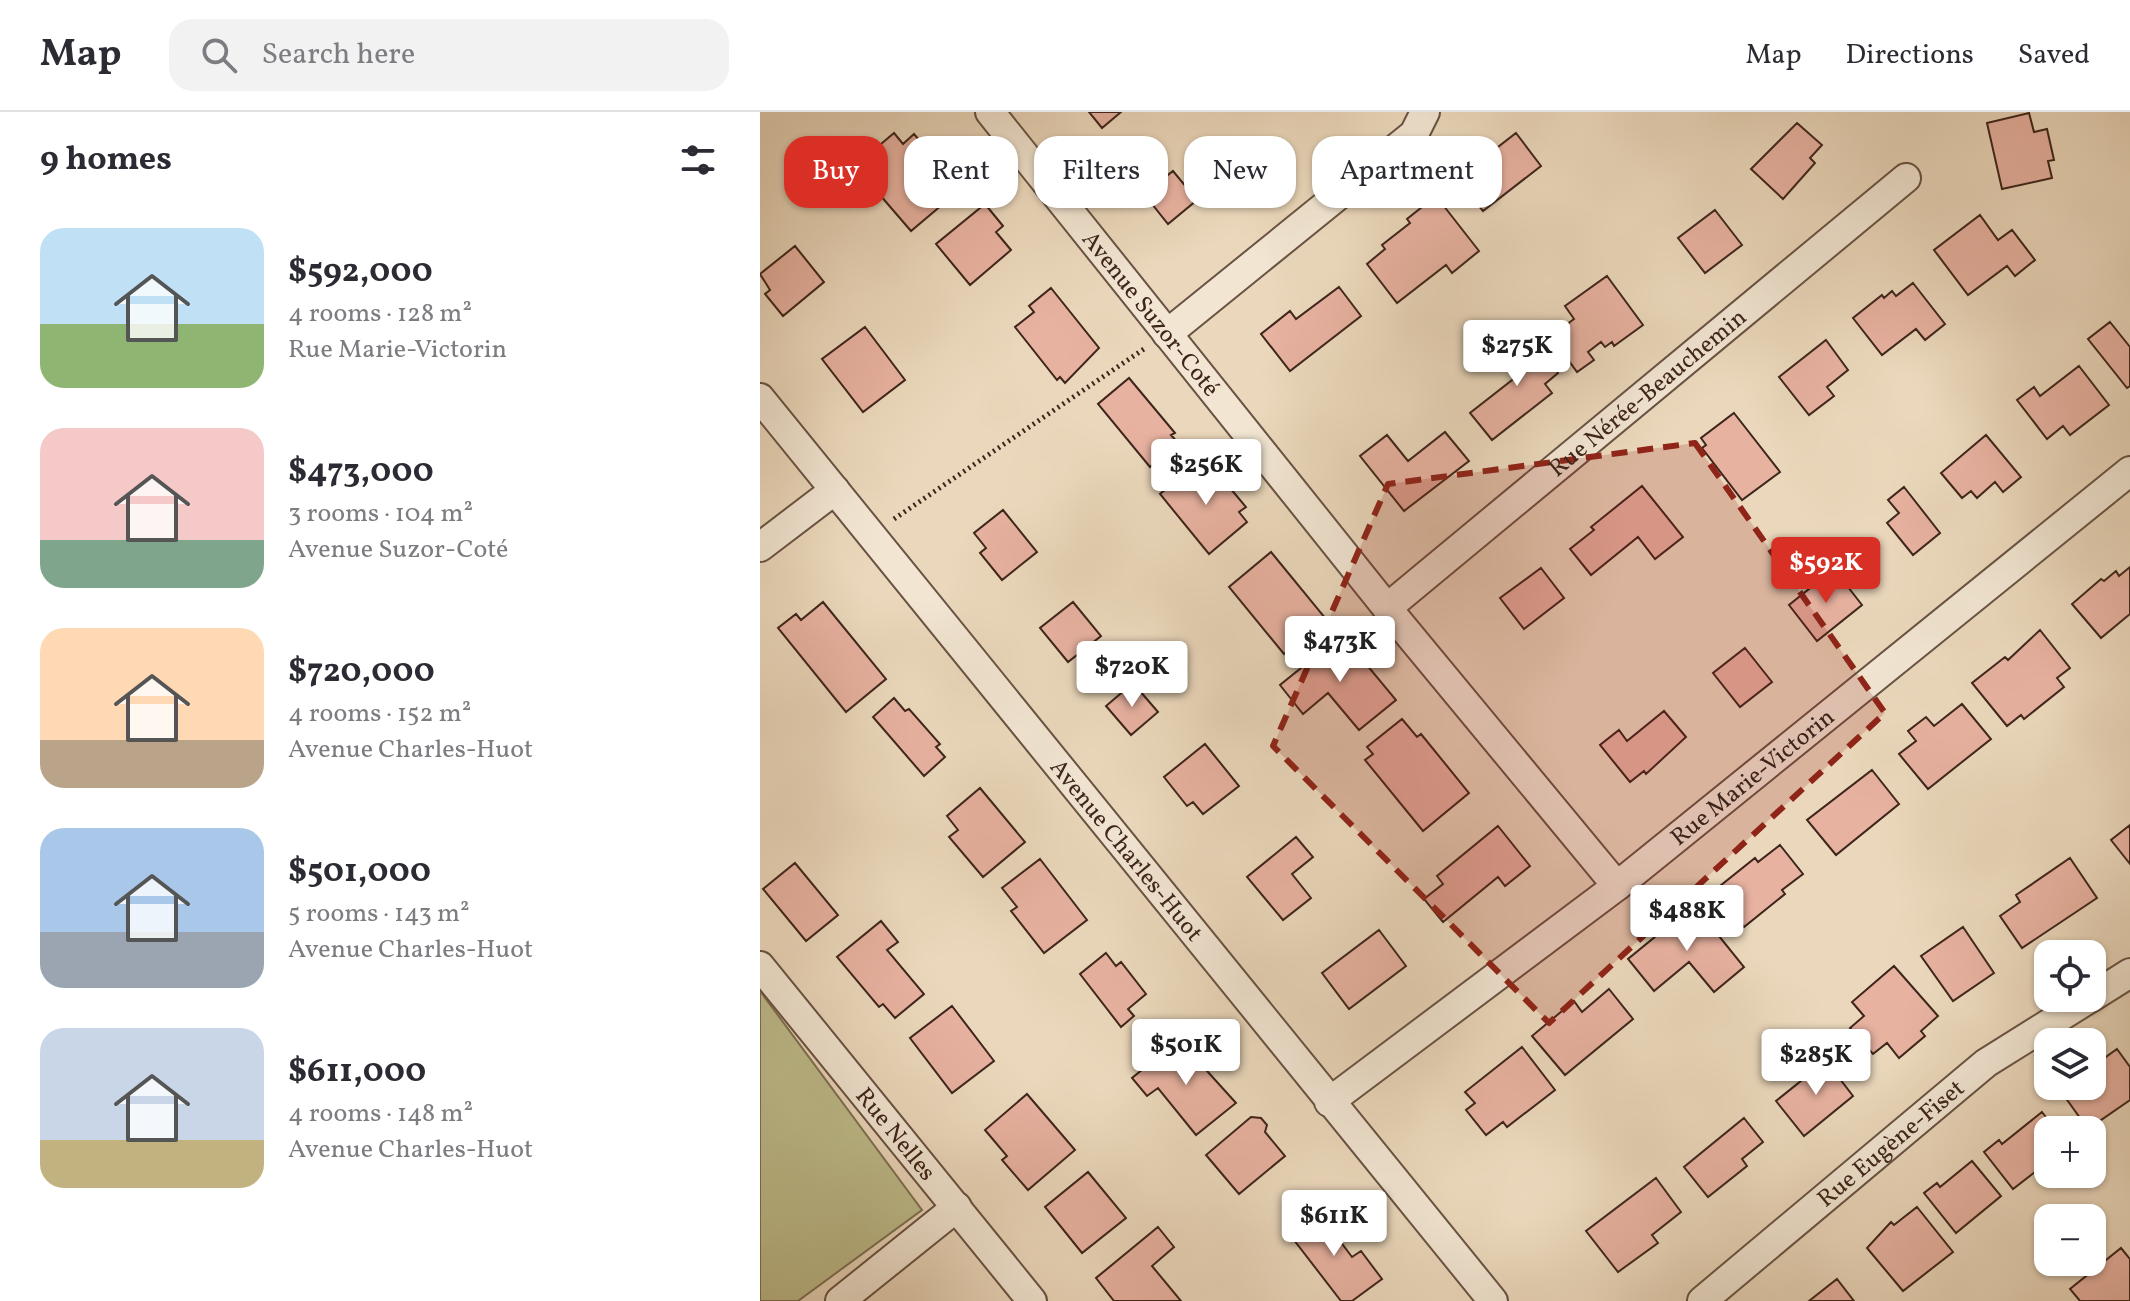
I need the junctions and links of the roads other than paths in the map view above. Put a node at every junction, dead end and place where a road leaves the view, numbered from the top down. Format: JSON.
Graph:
{"nodes":[{"id":1,"x":990,"y":112,"type":"edge"},
{"id":2,"x":1425,"y":112,"type":"edge"},
{"id":3,"x":1906,"y":178,"type":"dead end"},
{"id":4,"x":1167,"y":334,"type":"junction"},
{"id":5,"x":760,"y":398,"type":"edge"},
{"id":6,"x":2130,"y":471,"type":"edge"},
{"id":7,"x":835,"y":490,"type":"junction"},
{"id":8,"x":760,"y":547,"type":"edge"},
{"id":9,"x":1387,"y":608,"type":"junction"},
{"id":10,"x":1617,"y":886,"type":"junction"},
{"id":11,"x":760,"y":966,"type":"edge"},
{"id":12,"x":2130,"y":973,"type":"edge"},
{"id":13,"x":2106,"y":988,"type":"edge"},
{"id":14,"x":2067,"y":1012,"type":"edge"},
{"id":15,"x":1329,"y":1102,"type":"junction"},
{"id":16,"x":957,"y":1207,"type":"junction"},
{"id":17,"x":840,"y":1301,"type":"edge"},
{"id":18,"x":1032,"y":1301,"type":"edge"},
{"id":19,"x":1493,"y":1301,"type":"edge"},
{"id":20,"x":1702,"y":1301,"type":"edge"}],
"edges":[{"from":1,"to":4,"type":"street","name":"Avenue Suzor-Coté"},
{"from":2,"to":4,"type":"street"},
{"from":3,"to":9,"type":"street","name":"Rue Nérée-Beauchemin"},
{"from":4,"to":9,"type":"street","name":"Avenue Suzor-Coté"},
{"from":5,"to":7,"type":"street","name":"Avenue Charles-Huot"},
{"from":6,"to":10,"type":"street","name":"Rue Marie-Victorin"},
{"from":7,"to":8,"type":"street"},
{"from":7,"to":15,"type":"street","name":"Avenue Charles-Huot"},
{"from":9,"to":10,"type":"street","name":"Avenue Suzor-Coté"},
{"from":10,"to":15,"type":"street","name":"Rue Marie-Victorin"},
{"from":11,"to":16,"type":"street","name":"Rue Nelles"},
{"from":12,"to":13,"type":"street","name":"Rue Eugène-Fiset"},
{"from":14,"to":20,"type":"street","name":"Rue Eugène-Fiset"},
{"from":15,"to":19,"type":"street","name":"Avenue Charles-Huot"},
{"from":16,"to":17,"type":"street"},
{"from":16,"to":18,"type":"street","name":"Rue Nelles"}]}
